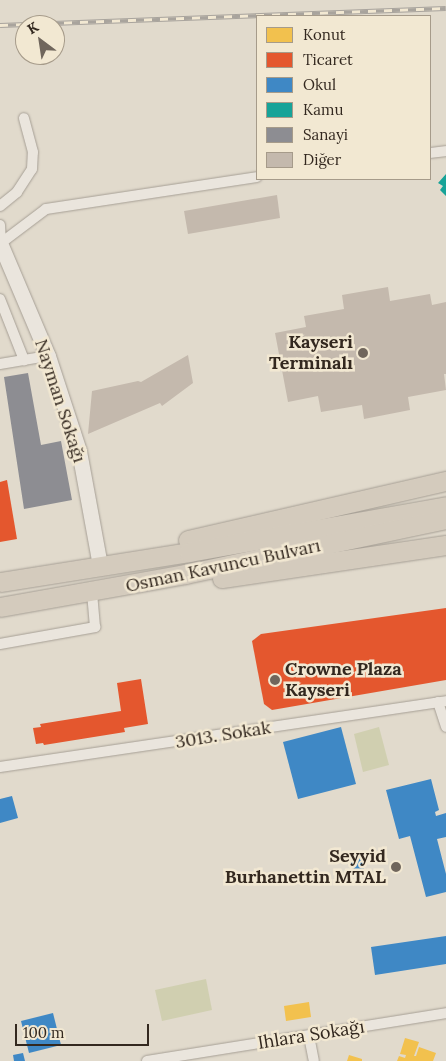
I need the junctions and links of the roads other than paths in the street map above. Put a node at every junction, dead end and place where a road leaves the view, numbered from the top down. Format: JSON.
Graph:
{"nodes":[{"id":1,"x":24,"y":118,"type":"dead end"},
{"id":2,"x":446,"y":151,"type":"edge"},
{"id":3,"x":431,"y":153,"type":"edge"},
{"id":4,"x":256,"y":177,"type":"edge"},
{"id":5,"x":0,"y":206,"type":"edge"},
{"id":6,"x":0,"y":225,"type":"edge"},
{"id":7,"x":1,"y":243,"type":"edge"},
{"id":8,"x":0,"y":299,"type":"edge"},
{"id":9,"x":48,"y":356,"type":"junction"},
{"id":10,"x":24,"y":360,"type":"junction"},
{"id":11,"x":0,"y":364,"type":"edge"},
{"id":12,"x":446,"y":481,"type":"edge"},
{"id":13,"x":446,"y":506,"type":"edge"},
{"id":14,"x":446,"y":520,"type":"edge"},
{"id":15,"x":446,"y":544,"type":"edge"},
{"id":16,"x":414,"y":549,"type":"junction"},
{"id":17,"x":446,"y":552,"type":"edge"},
{"id":18,"x":100,"y":565,"type":"junction"},
{"id":19,"x":0,"y":582,"type":"edge"},
{"id":20,"x":92,"y":592,"type":"junction"},
{"id":21,"x":0,"y":607,"type":"edge"},
{"id":22,"x":0,"y":644,"type":"edge"},
{"id":23,"x":442,"y":702,"type":"edge"},
{"id":24,"x":446,"y":728,"type":"edge"},
{"id":25,"x":0,"y":767,"type":"edge"},
{"id":26,"x":446,"y":1013,"type":"edge"},
{"id":27,"x":309,"y":1036,"type":"junction"},
{"id":28,"x":171,"y":1059,"type":"edge"},
{"id":29,"x":147,"y":1061,"type":"edge"},
{"id":30,"x":314,"y":1061,"type":"edge"}],
"edges":[{"from":1,"to":5,"type":"street"},
{"from":2,"to":3,"type":"street"},
{"from":4,"to":7,"type":"street"},
{"from":6,"to":7,"type":"street"},
{"from":7,"to":9,"type":"street","name":"Nayman Sokağı"},
{"from":8,"to":10,"type":"street"},
{"from":9,"to":10,"type":"street"},
{"from":9,"to":18,"type":"street","name":"Nayman Sokağı"},
{"from":10,"to":11,"type":"street"},
{"from":12,"to":18,"type":"highway"},
{"from":13,"to":18,"type":"highway","name":"Osman Kavuncu Bulvarı"},
{"from":14,"to":20,"type":"highway","name":"Osman Kavuncu Bulvarı"},
{"from":15,"to":16,"type":"highway"},
{"from":16,"to":17,"type":"street"},
{"from":16,"to":20,"type":"highway"},
{"from":18,"to":19,"type":"highway","name":"Osman Kavuncu Bulvarı"},
{"from":20,"to":21,"type":"highway","name":"Osman Kavuncu Bulvarı"},
{"from":20,"to":22,"type":"street"},
{"from":23,"to":24,"type":"street"},
{"from":23,"to":25,"type":"street","name":"3013. Sokak"},
{"from":26,"to":27,"type":"street","name":"Ihlara Sokağı"},
{"from":27,"to":28,"type":"street","name":"Ihlara Sokağı"},
{"from":27,"to":30,"type":"street"},
{"from":28,"to":29,"type":"street","name":"Ihlara Sokağı"}]}
